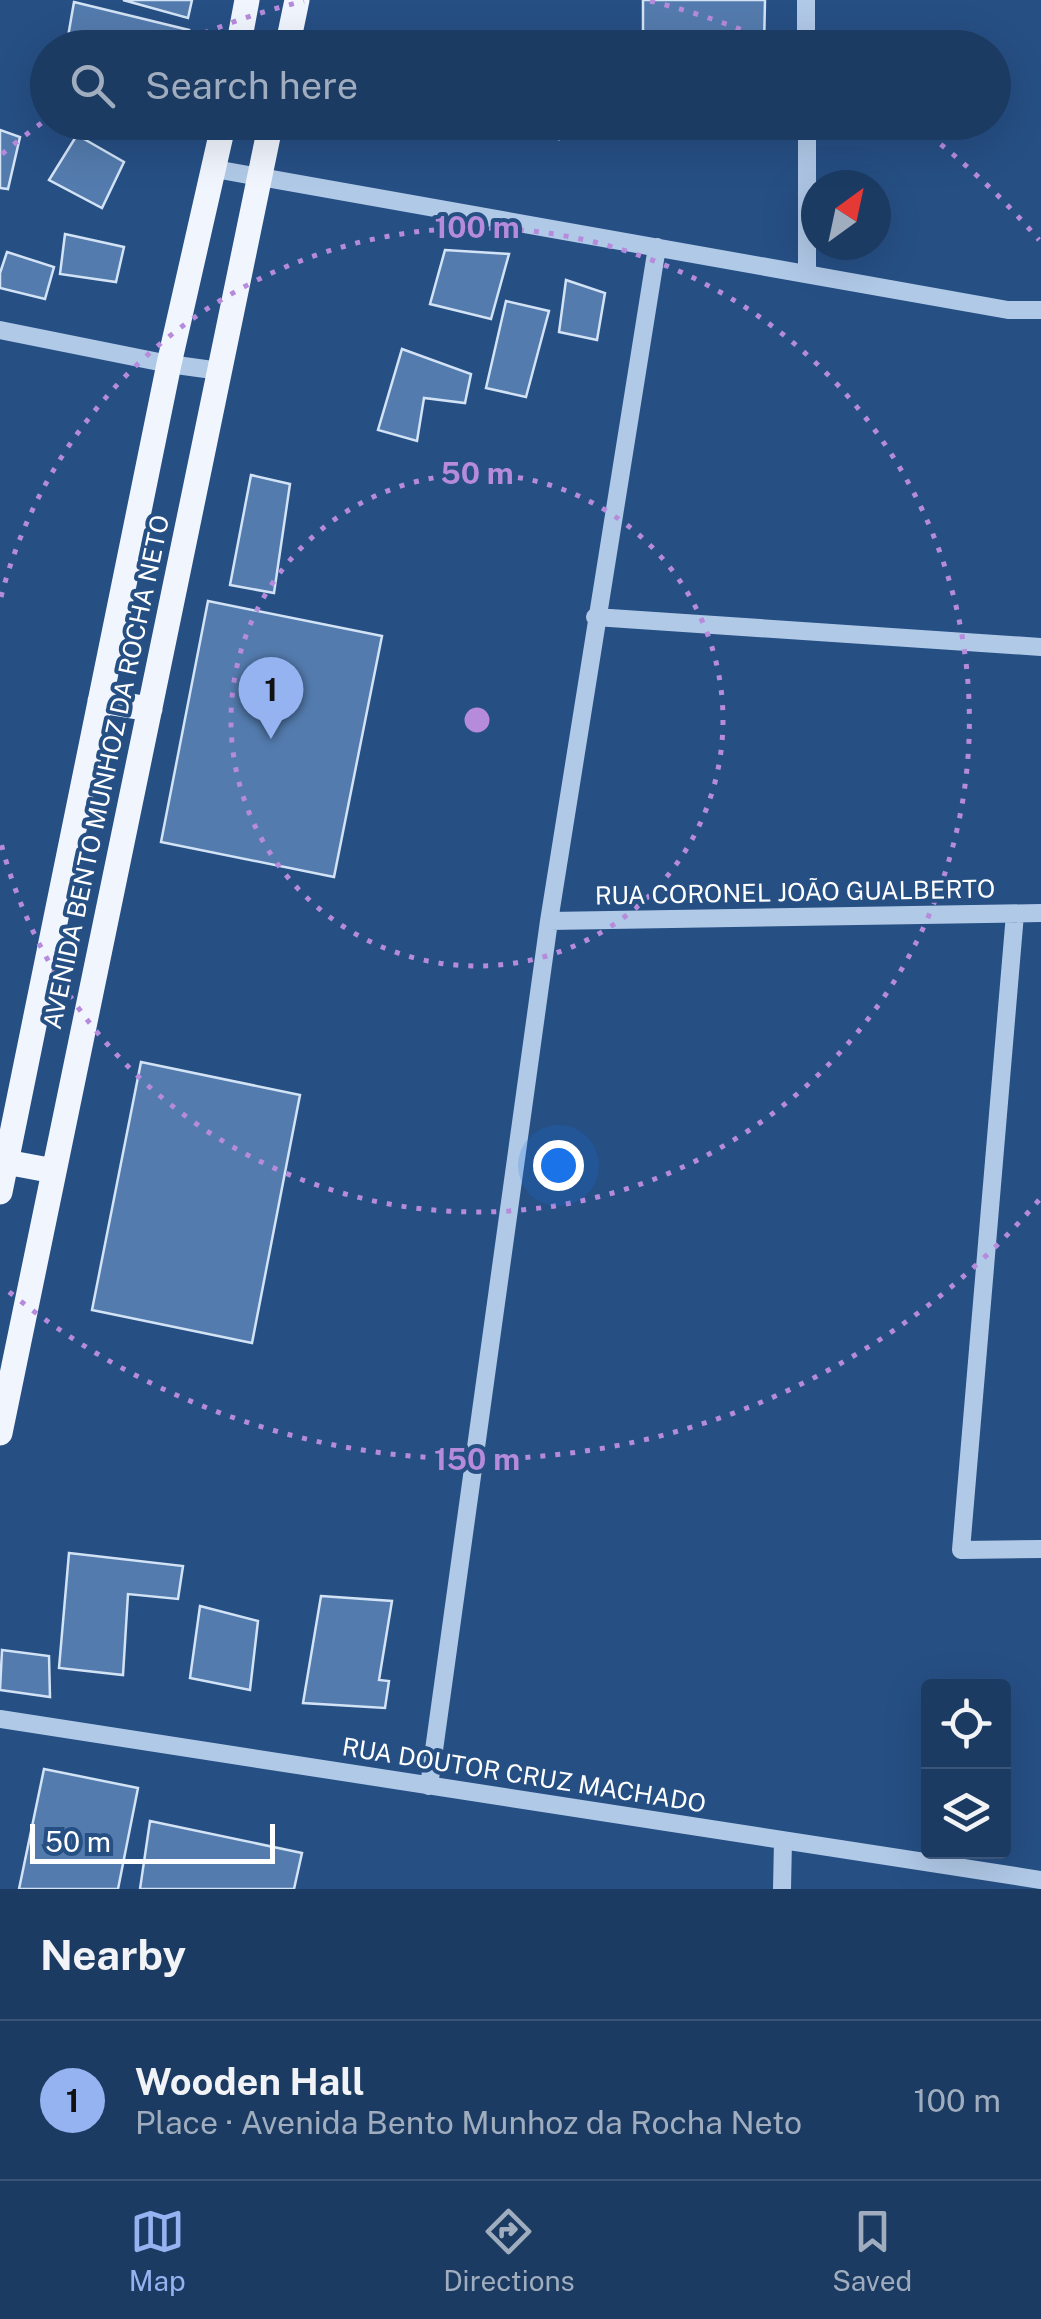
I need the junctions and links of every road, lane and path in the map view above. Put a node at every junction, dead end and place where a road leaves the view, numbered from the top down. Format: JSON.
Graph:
{"nodes":[{"id":1,"x":247,"y":0,"type":"edge"},
{"id":2,"x":297,"y":0,"type":"edge"},
{"id":3,"x":806,"y":0,"type":"edge"},
{"id":4,"x":241,"y":30,"type":"edge"},
{"id":5,"x":291,"y":30,"type":"edge"},
{"id":6,"x":806,"y":30,"type":"edge"},
{"id":7,"x":220,"y":140,"type":"edge"},
{"id":8,"x":267,"y":140,"type":"edge"},
{"id":9,"x":806,"y":140,"type":"edge"},
{"id":10,"x":215,"y":168,"type":"junction"},
{"id":11,"x":260,"y":176,"type":"junction"},
{"id":12,"x":656,"y":247,"type":"junction"},
{"id":13,"x":808,"y":274,"type":"junction"},
{"id":14,"x":1041,"y":310,"type":"edge"},
{"id":15,"x":0,"y":330,"type":"edge"},
{"id":16,"x":169,"y":364,"type":"junction"},
{"id":17,"x":220,"y":371,"type":"junction"},
{"id":18,"x":595,"y":617,"type":"junction"},
{"id":19,"x":1041,"y":647,"type":"edge"},
{"id":20,"x":100,"y":701,"type":"junction"},
{"id":21,"x":150,"y":708,"type":"junction"},
{"id":22,"x":1041,"y":913,"type":"edge"},
{"id":23,"x":1015,"y":914,"type":"junction"},
{"id":24,"x":549,"y":921,"type":"junction"},
{"id":25,"x":6,"y":1162,"type":"junction"},
{"id":26,"x":54,"y":1171,"type":"junction"},
{"id":27,"x":0,"y":1192,"type":"edge"},
{"id":28,"x":0,"y":1433,"type":"edge"},
{"id":29,"x":1041,"y":1549,"type":"edge"},
{"id":30,"x":0,"y":1720,"type":"edge"},
{"id":31,"x":429,"y":1786,"type":"junction"},
{"id":32,"x":782,"y":1840,"type":"junction"},
{"id":33,"x":1041,"y":1880,"type":"edge"},
{"id":34,"x":782,"y":1889,"type":"edge"}],
"edges":[{"from":1,"to":4,"type":"main road"},
{"from":2,"to":5,"type":"main road"},
{"from":3,"to":6,"type":"street"},
{"from":7,"to":10,"type":"main road","name":"AVENIDA BENTO MUNHOZ DA ROCHA NETO"},
{"from":8,"to":11,"type":"main road","name":"AVENIDA BENTO MUNHOZ DA ROCHA NETO"},
{"from":9,"to":13,"type":"street"},
{"from":10,"to":11,"type":"street"},
{"from":10,"to":16,"type":"main road","name":"AVENIDA BENTO MUNHOZ DA ROCHA NETO"},
{"from":11,"to":12,"type":"street"},
{"from":11,"to":17,"type":"main road","name":"AVENIDA BENTO MUNHOZ DA ROCHA NETO"},
{"from":12,"to":13,"type":"street"},
{"from":12,"to":18,"type":"street"},
{"from":13,"to":14,"type":"street"},
{"from":15,"to":16,"type":"street"},
{"from":16,"to":17,"type":"street"},
{"from":16,"to":20,"type":"main road","name":"AVENIDA BENTO MUNHOZ DA ROCHA NETO"},
{"from":17,"to":21,"type":"main road","name":"AVENIDA BENTO MUNHOZ DA ROCHA NETO"},
{"from":18,"to":19,"type":"street"},
{"from":18,"to":24,"type":"street"},
{"from":20,"to":21,"type":"main road"},
{"from":20,"to":25,"type":"main road","name":"AVENIDA BENTO MUNHOZ DA ROCHA NETO"},
{"from":21,"to":26,"type":"main road","name":"AVENIDA BENTO MUNHOZ DA ROCHA NETO"},
{"from":22,"to":23,"type":"street","name":"RUA CORONEL JOÃO GUALBERTO"},
{"from":23,"to":24,"type":"street","name":"RUA CORONEL JOÃO GUALBERTO"},
{"from":23,"to":29,"type":"street"},
{"from":24,"to":31,"type":"street"},
{"from":25,"to":26,"type":"main road"},
{"from":25,"to":27,"type":"main road","name":"AVENIDA BENTO MUNHOZ DA ROCHA NETO"},
{"from":26,"to":28,"type":"main road","name":"AVENIDA BENTO MUNHOZ DA ROCHA NETO"},
{"from":30,"to":31,"type":"street","name":"RUA DOUTOR CRUZ MACHADO"},
{"from":31,"to":32,"type":"street","name":"RUA DOUTOR CRUZ MACHADO"},
{"from":32,"to":33,"type":"street","name":"RUA DOUTOR CRUZ MACHADO"},
{"from":32,"to":34,"type":"street"}]}
